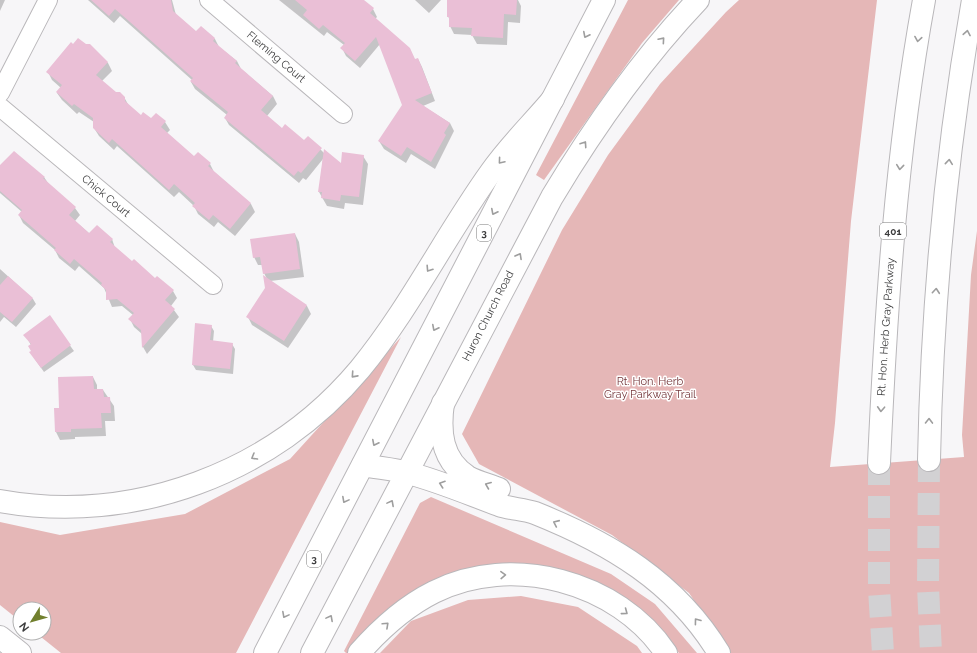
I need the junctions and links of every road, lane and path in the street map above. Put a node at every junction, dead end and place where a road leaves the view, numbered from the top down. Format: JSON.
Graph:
{"nodes":[{"id":1,"x":48,"y":0,"type":"edge"},
{"id":2,"x":209,"y":0,"type":"edge"},
{"id":3,"x":604,"y":0,"type":"edge"},
{"id":4,"x":698,"y":0,"type":"edge"},
{"id":5,"x":924,"y":0,"type":"edge"},
{"id":6,"x":974,"y":0,"type":"edge"},
{"id":7,"x":0,"y":93,"type":"edge"},
{"id":8,"x":553,"y":99,"type":"junction"},
{"id":9,"x":0,"y":107,"type":"edge"},
{"id":10,"x":343,"y":114,"type":"dead end"},
{"id":11,"x":212,"y":285,"type":"dead end"},
{"id":12,"x":443,"y":403,"type":"junction"},
{"id":13,"x":929,"y":460,"type":"tunnel mouth"},
{"id":14,"x":879,"y":463,"type":"tunnel mouth"},
{"id":15,"x":363,"y":465,"type":"junction"},
{"id":16,"x":407,"y":472,"type":"junction"},
{"id":17,"x":0,"y":501,"type":"edge"},
{"id":18,"x":533,"y":512,"type":"junction"},
{"id":19,"x":0,"y":637,"type":"edge"},
{"id":20,"x":20,"y":653,"type":"edge"},
{"id":21,"x":265,"y":653,"type":"edge"},
{"id":22,"x":312,"y":653,"type":"edge"},
{"id":23,"x":359,"y":653,"type":"edge"},
{"id":24,"x":666,"y":653,"type":"edge"},
{"id":25,"x":719,"y":653,"type":"edge"}],
"edges":[{"from":1,"to":7,"type":"street"},
{"from":2,"to":10,"type":"street","name":"Fleming Court"},
{"from":3,"to":8,"type":"highway","number":"3","one_way":true},
{"from":12,"to":4,"type":"highway","name":"Huron Church Road","one_way":true},
{"from":5,"to":14,"type":"highway","name":"Rt. Hon. Herb Gray Parkway","number":"401","one_way":true},
{"from":13,"to":6,"type":"highway","one_way":true},
{"from":8,"to":15,"type":"highway","number":"3","one_way":true},
{"from":8,"to":17,"type":"highway","one_way":true},
{"from":9,"to":11,"type":"street","name":"Chick Court"},
{"from":12,"to":16,"type":"highway","name":"Huron Church Road"},
{"from":18,"to":12,"type":"highway","one_way":true},
{"from":15,"to":16,"type":"highway"},
{"from":15,"to":21,"type":"highway","number":"3","one_way":true},
{"from":18,"to":16,"type":"highway","one_way":true},
{"from":22,"to":16,"type":"highway","name":"Huron Church Road","one_way":true},
{"from":25,"to":18,"type":"highway","one_way":true},
{"from":19,"to":20,"type":"highway"},
{"from":23,"to":24,"type":"highway","one_way":true}]}
